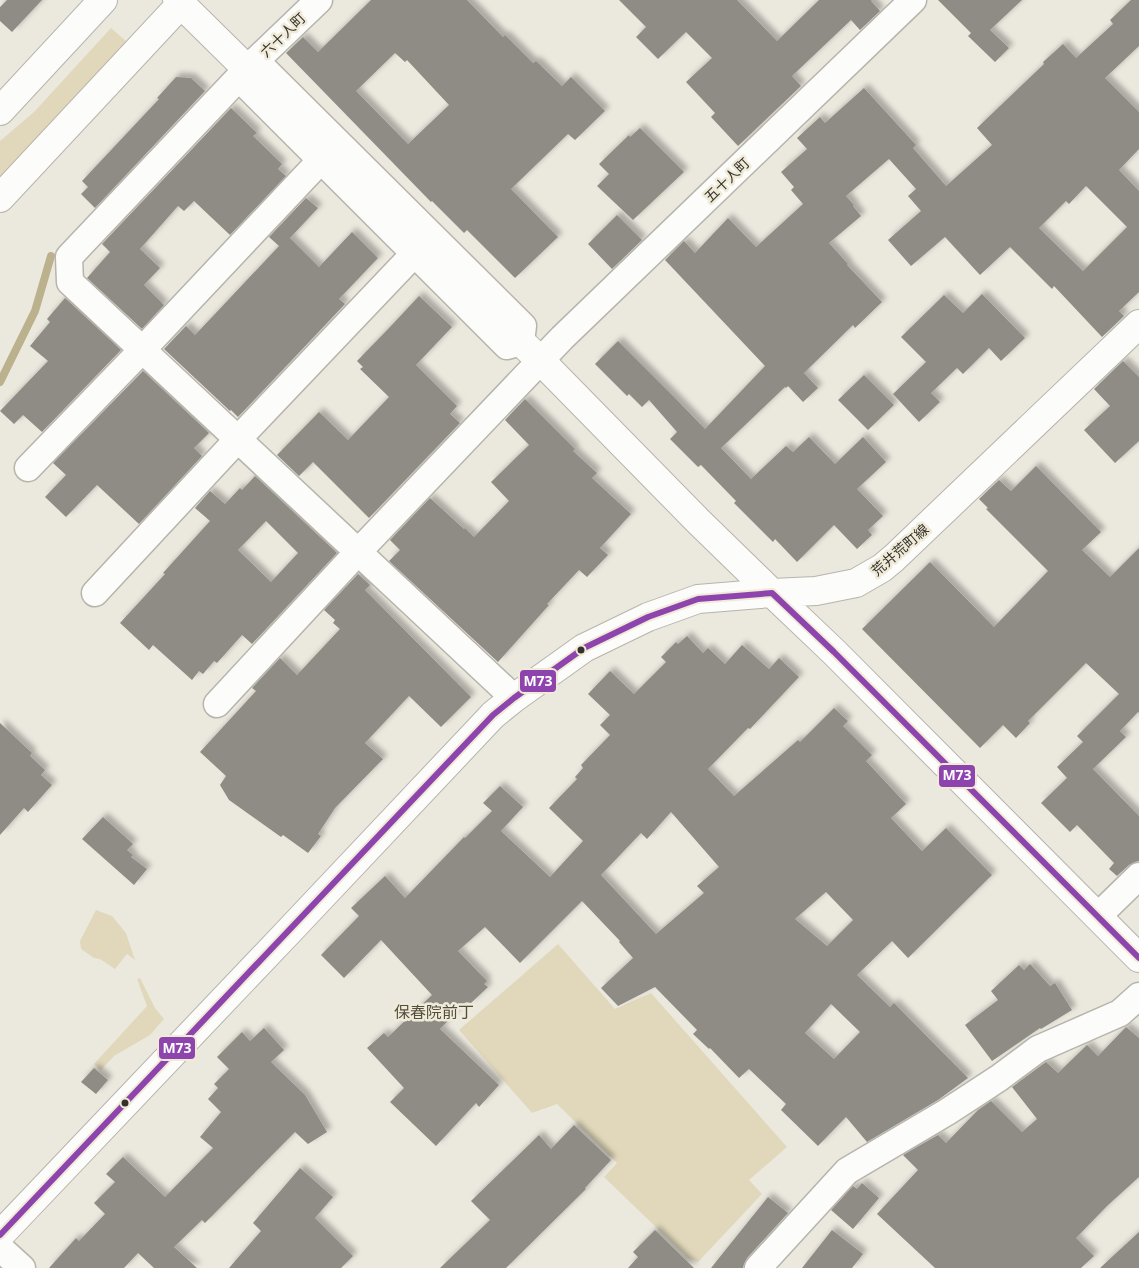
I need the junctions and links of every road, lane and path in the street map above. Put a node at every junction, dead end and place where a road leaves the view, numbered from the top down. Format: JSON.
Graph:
{"nodes":[{"id":1,"x":104,"y":0,"type":"edge"},
{"id":2,"x":319,"y":0,"type":"edge"},
{"id":3,"x":913,"y":0,"type":"edge"},
{"id":4,"x":179,"y":2,"type":"edge"},
{"id":5,"x":247,"y":69,"type":"junction"},
{"id":6,"x":0,"y":111,"type":"edge"},
{"id":7,"x":321,"y":160,"type":"junction"},
{"id":8,"x":0,"y":198,"type":"edge"},
{"id":9,"x":414,"y":254,"type":"junction"},
{"id":10,"x":1139,"y":324,"type":"edge"},
{"id":11,"x":521,"y":342,"type":"junction"},
{"id":12,"x":142,"y":349,"type":"junction"},
{"id":13,"x":541,"y":361,"type":"junction"},
{"id":14,"x":238,"y":438,"type":"junction"},
{"id":15,"x":28,"y":468,"type":"dead end"},
{"id":16,"x":358,"y":552,"type":"junction"},
{"id":17,"x":95,"y":593,"type":"dead end"},
{"id":18,"x":772,"y":594,"type":"junction"},
{"id":19,"x":514,"y":698,"type":"junction"},
{"id":20,"x":218,"y":704,"type":"dead end"},
{"id":21,"x":1139,"y":876,"type":"edge"},
{"id":22,"x":1098,"y":916,"type":"junction"},
{"id":23,"x":1139,"y":958,"type":"edge"},
{"id":24,"x":1139,"y":996,"type":"edge"},
{"id":25,"x":0,"y":1235,"type":"edge"},
{"id":26,"x":0,"y":1248,"type":"edge"},
{"id":27,"x":22,"y":1268,"type":"edge"},
{"id":28,"x":758,"y":1268,"type":"edge"}],
"edges":[{"from":1,"to":6,"type":"main road"},
{"from":2,"to":5,"type":"street","name":"六十人町"},
{"from":3,"to":13,"type":"street","name":"五十人町"},
{"from":4,"to":5,"type":"main road"},
{"from":4,"to":8,"type":"main road"},
{"from":5,"to":7,"type":"street"},
{"from":5,"to":11,"type":"street"},
{"from":5,"to":12,"type":"street","name":"六十人町"},
{"from":7,"to":9,"type":"street"},
{"from":7,"to":12,"type":"street"},
{"from":9,"to":11,"type":"street"},
{"from":9,"to":14,"type":"street"},
{"from":10,"to":18,"type":"main road","name":"荒井荒町線"},
{"from":11,"to":13,"type":"main road"},
{"from":12,"to":14,"type":"street","name":"六十人町"},
{"from":12,"to":15,"type":"street"},
{"from":13,"to":16,"type":"street","name":"五十人町"},
{"from":13,"to":18,"type":"main road"},
{"from":14,"to":16,"type":"street","name":"六十人町"},
{"from":14,"to":17,"type":"street"},
{"from":16,"to":19,"type":"street","name":"六十人町"},
{"from":16,"to":20,"type":"street","name":"五十人町"},
{"from":18,"to":19,"type":"main road","name":"荒井荒町線"},
{"from":18,"to":22,"type":"main road"},
{"from":19,"to":25,"type":"main road","name":"荒井荒町線"},
{"from":21,"to":22,"type":"street"},
{"from":22,"to":23,"type":"main road"},
{"from":24,"to":28,"type":"street"},
{"from":26,"to":27,"type":"street"}]}
